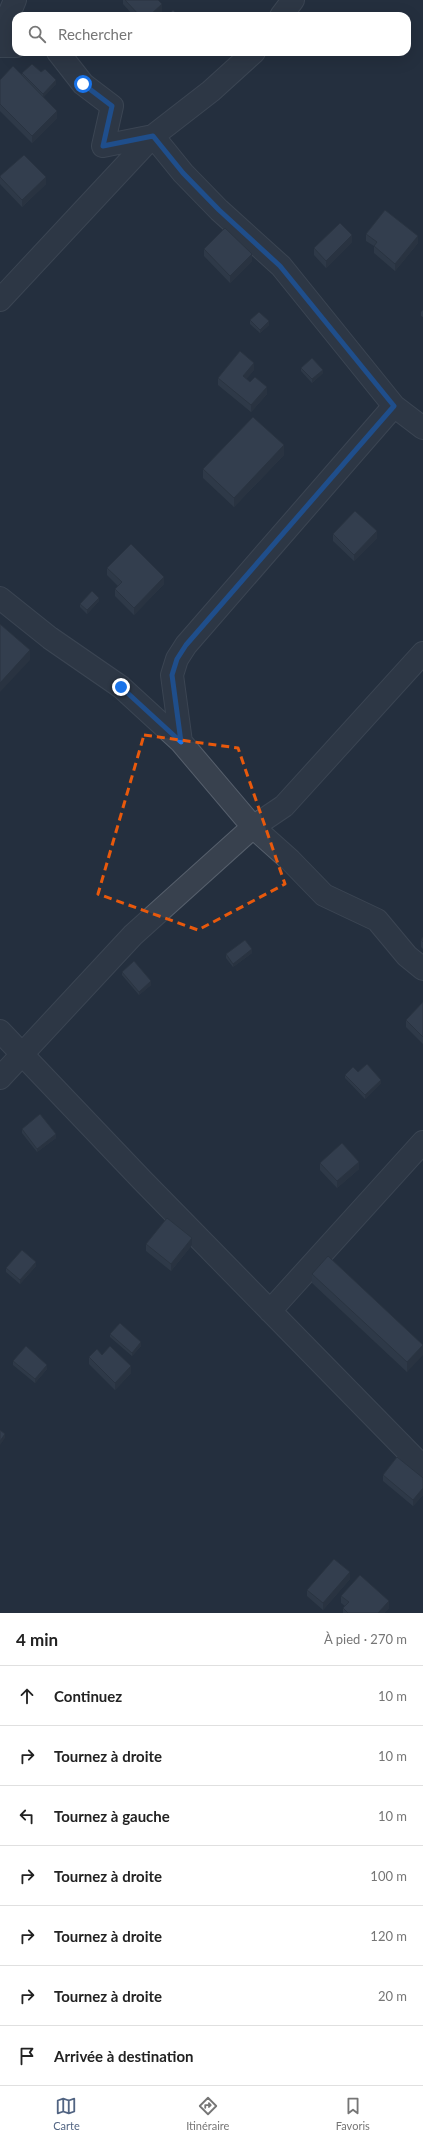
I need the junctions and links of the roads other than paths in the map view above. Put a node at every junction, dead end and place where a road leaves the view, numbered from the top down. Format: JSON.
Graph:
{"nodes":[{"id":1,"x":15,"y":0,"type":"edge"},
{"id":2,"x":293,"y":0,"type":"edge"},
{"id":3,"x":284,"y":12,"type":"edge"},
{"id":4,"x":0,"y":36,"type":"edge"},
{"id":5,"x":0,"y":46,"type":"edge"},
{"id":6,"x":12,"y":46,"type":"edge"},
{"id":7,"x":61,"y":56,"type":"edge"},
{"id":8,"x":250,"y":56,"type":"edge"},
{"id":9,"x":153,"y":136,"type":"junction"},
{"id":10,"x":0,"y":300,"type":"edge"},
{"id":11,"x":394,"y":406,"type":"junction"},
{"id":12,"x":423,"y":428,"type":"edge"},
{"id":13,"x":0,"y":598,"type":"edge"},
{"id":14,"x":423,"y":653,"type":"edge"},
{"id":15,"x":181,"y":742,"type":"junction"},
{"id":16,"x":253,"y":827,"type":"junction"},
{"id":17,"x":423,"y":969,"type":"edge"},
{"id":18,"x":0,"y":1031,"type":"edge"},
{"id":19,"x":22,"y":1054,"type":"junction"},
{"id":20,"x":0,"y":1078,"type":"edge"},
{"id":21,"x":423,"y":1142,"type":"edge"},
{"id":22,"x":270,"y":1312,"type":"junction"},
{"id":23,"x":423,"y":1467,"type":"edge"}],
"edges":[{"from":1,"to":4,"type":"street"},
{"from":2,"to":3,"type":"street"},
{"from":5,"to":6,"type":"street"},
{"from":7,"to":9,"type":"street"},
{"from":8,"to":9,"type":"street"},
{"from":9,"to":10,"type":"street"},
{"from":9,"to":11,"type":"street"},
{"from":11,"to":12,"type":"street"},
{"from":11,"to":15,"type":"street"},
{"from":13,"to":15,"type":"street"},
{"from":14,"to":16,"type":"street"},
{"from":15,"to":16,"type":"street"},
{"from":16,"to":17,"type":"street"},
{"from":16,"to":19,"type":"street"},
{"from":18,"to":19,"type":"street"},
{"from":19,"to":20,"type":"street"},
{"from":19,"to":22,"type":"street"},
{"from":21,"to":22,"type":"street"},
{"from":22,"to":23,"type":"street"}]}
